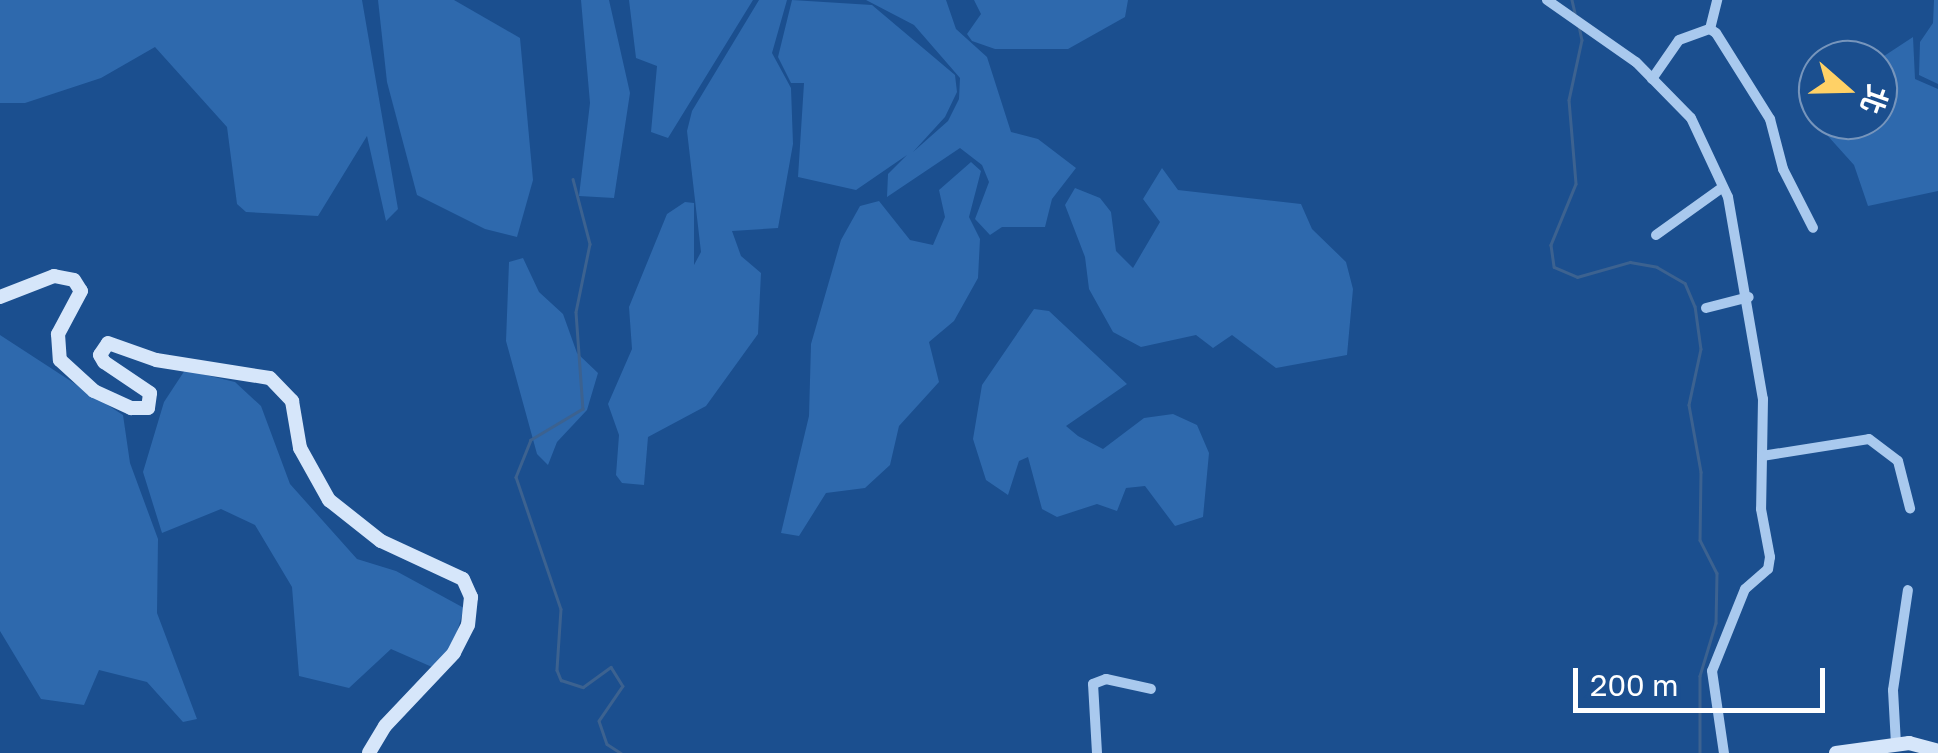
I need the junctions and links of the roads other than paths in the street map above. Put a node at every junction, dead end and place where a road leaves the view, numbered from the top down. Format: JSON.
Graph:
{"nodes":[{"id":1,"x":1547,"y":0,"type":"edge"},
{"id":2,"x":1718,"y":0,"type":"edge"},
{"id":3,"x":1710,"y":29,"type":"junction"},
{"id":4,"x":1652,"y":79,"type":"junction"},
{"id":5,"x":1723,"y":187,"type":"junction"},
{"id":6,"x":1812,"y":228,"type":"dead end"},
{"id":7,"x":1656,"y":235,"type":"dead end"},
{"id":8,"x":0,"y":297,"type":"edge"},
{"id":9,"x":1749,"y":297,"type":"junction"},
{"id":10,"x":1706,"y":308,"type":"dead end"},
{"id":11,"x":1762,"y":456,"type":"junction"},
{"id":12,"x":1910,"y":508,"type":"dead end"},
{"id":13,"x":1908,"y":590,"type":"dead end"},
{"id":14,"x":1151,"y":688,"type":"dead end"},
{"id":15,"x":1896,"y":744,"type":"junction"},
{"id":16,"x":1938,"y":751,"type":"edge"},
{"id":17,"x":369,"y":753,"type":"edge"},
{"id":18,"x":1097,"y":753,"type":"edge"},
{"id":19,"x":1724,"y":753,"type":"edge"},
{"id":20,"x":1836,"y":753,"type":"edge"}],
"edges":[{"from":1,"to":4,"type":"street"},
{"from":2,"to":3,"type":"street"},
{"from":3,"to":4,"type":"street"},
{"from":3,"to":6,"type":"street"},
{"from":4,"to":5,"type":"street"},
{"from":5,"to":7,"type":"street"},
{"from":5,"to":9,"type":"street"},
{"from":8,"to":17,"type":"main road"},
{"from":9,"to":10,"type":"street"},
{"from":9,"to":11,"type":"street"},
{"from":11,"to":12,"type":"street"},
{"from":11,"to":19,"type":"street"},
{"from":13,"to":15,"type":"street"},
{"from":14,"to":18,"type":"street"},
{"from":15,"to":16,"type":"main road"},
{"from":15,"to":20,"type":"main road"}]}
